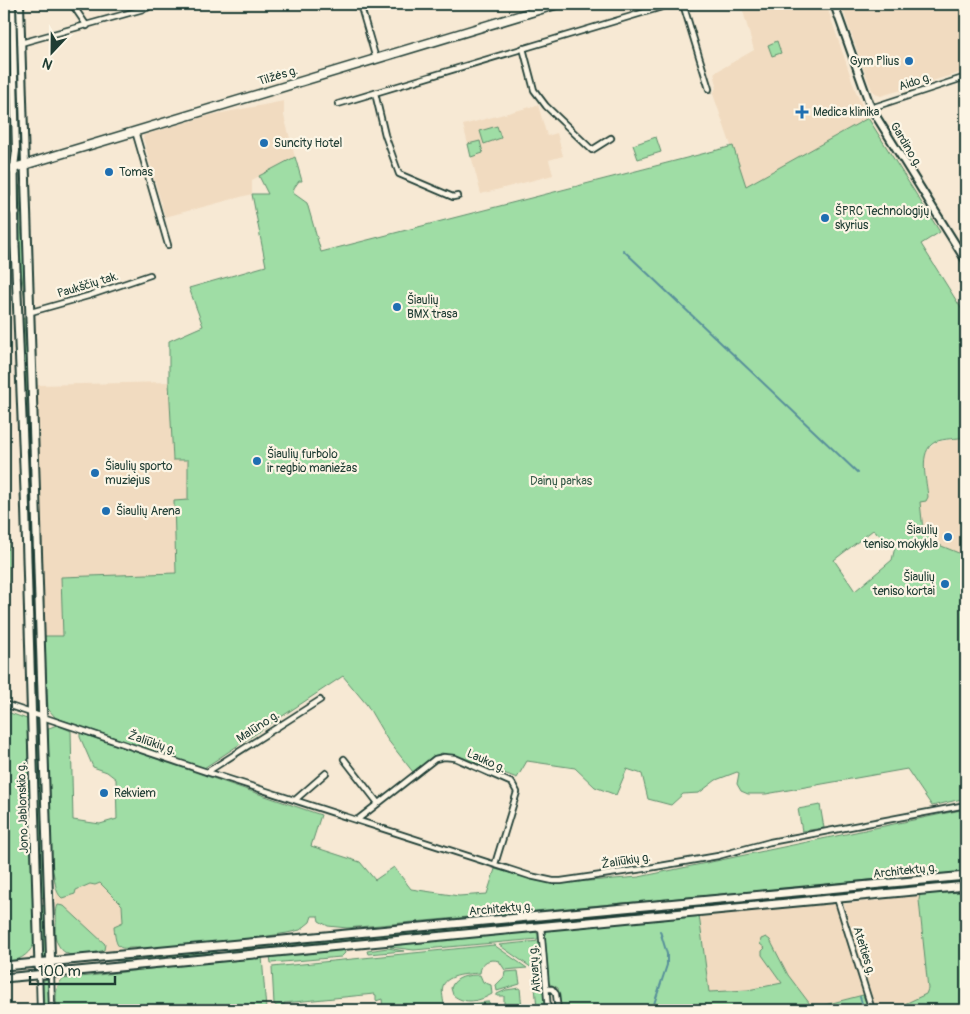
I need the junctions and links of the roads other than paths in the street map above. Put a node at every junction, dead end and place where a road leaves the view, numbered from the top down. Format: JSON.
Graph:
{"nodes":[{"id":1,"x":12,"y":4,"type":"edge"},
{"id":2,"x":20,"y":4,"type":"edge"},
{"id":3,"x":72,"y":4,"type":"edge"},
{"id":4,"x":145,"y":4,"type":"edge"},
{"id":5,"x":360,"y":4,"type":"edge"},
{"id":6,"x":558,"y":4,"type":"edge"},
{"id":7,"x":672,"y":4,"type":"edge"},
{"id":8,"x":683,"y":4,"type":"edge"},
{"id":9,"x":834,"y":4,"type":"edge"},
{"id":10,"x":87,"y":26,"type":"junction"},
{"id":11,"x":21,"y":43,"type":"junction"},
{"id":12,"x":523,"y":48,"type":"junction"},
{"id":13,"x":376,"y":59,"type":"junction"},
{"id":14,"x":966,"y":77,"type":"edge"},
{"id":15,"x":709,"y":89,"type":"dead end"},
{"id":16,"x":375,"y":92,"type":"junction"},
{"id":17,"x":338,"y":104,"type":"dead end"},
{"id":18,"x":871,"y":108,"type":"junction"},
{"id":19,"x":136,"y":131,"type":"junction"},
{"id":20,"x":611,"y":138,"type":"dead end"},
{"id":21,"x":25,"y":164,"type":"junction"},
{"id":22,"x":14,"y":167,"type":"junction"},
{"id":23,"x":4,"y":171,"type":"edge"},
{"id":24,"x":4,"y":193,"type":"edge"},
{"id":25,"x":458,"y":196,"type":"dead end"},
{"id":26,"x":15,"y":213,"type":"junction"},
{"id":27,"x":168,"y":245,"type":"dead end"},
{"id":28,"x":966,"y":261,"type":"edge"},
{"id":29,"x":150,"y":275,"type":"dead end"},
{"id":30,"x":19,"y":312,"type":"junction"},
{"id":31,"x":30,"y":312,"type":"junction"},
{"id":32,"x":320,"y":700,"type":"dead end"},
{"id":33,"x":4,"y":704,"type":"edge"},
{"id":34,"x":31,"y":713,"type":"junction"},
{"id":35,"x":44,"y":717,"type":"junction"},
{"id":36,"x":344,"y":759,"type":"dead end"},
{"id":37,"x":207,"y":772,"type":"junction"},
{"id":38,"x":326,"y":773,"type":"dead end"},
{"id":39,"x":295,"y":800,"type":"junction"},
{"id":40,"x":378,"y":803,"type":"junction"},
{"id":41,"x":966,"y":805,"type":"edge"},
{"id":42,"x":357,"y":820,"type":"junction"},
{"id":43,"x":495,"y":864,"type":"junction"},
{"id":44,"x":966,"y":876,"type":"edge"},
{"id":45,"x":966,"y":886,"type":"edge"},
{"id":46,"x":835,"y":889,"type":"junction"},
{"id":47,"x":837,"y":898,"type":"junction"},
{"id":48,"x":626,"y":908,"type":"junction"},
{"id":49,"x":627,"y":918,"type":"junction"},
{"id":50,"x":459,"y":924,"type":"junction"},
{"id":51,"x":541,"y":926,"type":"junction"},
{"id":52,"x":460,"y":934,"type":"junction"},
{"id":53,"x":221,"y":946,"type":"junction"},
{"id":54,"x":222,"y":956,"type":"junction"},
{"id":55,"x":114,"y":957,"type":"junction"},
{"id":56,"x":39,"y":962,"type":"junction"},
{"id":57,"x":51,"y":962,"type":"junction"},
{"id":58,"x":4,"y":966,"type":"edge"},
{"id":59,"x":115,"y":966,"type":"junction"},
{"id":60,"x":51,"y":973,"type":"junction"},
{"id":61,"x":39,"y":974,"type":"junction"},
{"id":62,"x":4,"y":978,"type":"edge"},
{"id":63,"x":546,"y":989,"type":"junction"},
{"id":64,"x":40,"y":1010,"type":"edge"},
{"id":65,"x":52,"y":1010,"type":"edge"},
{"id":66,"x":548,"y":1010,"type":"edge"},
{"id":67,"x":558,"y":1010,"type":"edge"},
{"id":68,"x":872,"y":1010,"type":"edge"}],
"edges":[{"from":1,"to":22,"type":"main road"},
{"from":2,"to":11,"type":"main road"},
{"from":3,"to":10,"type":"street"},
{"from":4,"to":10,"type":"street"},
{"from":5,"to":13,"type":"street"},
{"from":6,"to":13,"type":"highway","name":"Tilžės g."},
{"from":7,"to":12,"type":"street"},
{"from":8,"to":15,"type":"street"},
{"from":9,"to":18,"type":"main road","name":"Gardino g."},
{"from":10,"to":11,"type":"street"},
{"from":11,"to":21,"type":"main road"},
{"from":12,"to":16,"type":"street"},
{"from":12,"to":20,"type":"street"},
{"from":13,"to":19,"type":"highway","name":"Tilžės g."},
{"from":14,"to":18,"type":"street","name":"Aido g."},
{"from":16,"to":17,"type":"street"},
{"from":16,"to":25,"type":"street"},
{"from":18,"to":28,"type":"main road","name":"Gardino g."},
{"from":19,"to":21,"type":"highway","name":"Tilžės g."},
{"from":19,"to":27,"type":"street"},
{"from":21,"to":22,"type":"highway","name":"Tilžės g."},
{"from":21,"to":31,"type":"main road","name":"Jono Jablonskio g."},
{"from":22,"to":23,"type":"highway","name":"Tilžės g."},
{"from":22,"to":26,"type":"main road","name":"Jono Jablonskio g."},
{"from":24,"to":26,"type":"highway"},
{"from":26,"to":30,"type":"main road","name":"Jono Jablonskio g."},
{"from":29,"to":31,"type":"street","name":"Paukščių tak."},
{"from":30,"to":31,"type":"main road"},
{"from":30,"to":34,"type":"main road","name":"Jono Jablonskio g."},
{"from":31,"to":35,"type":"main road","name":"Jono Jablonskio g."},
{"from":32,"to":37,"type":"street","name":"Malūno g."},
{"from":33,"to":34,"type":"street","name":"Žaliūkių g."},
{"from":34,"to":35,"type":"street","name":"Žaliūkių g."},
{"from":34,"to":56,"type":"main road","name":"Jono Jablonskio g."},
{"from":35,"to":37,"type":"street","name":"Žaliūkių g."},
{"from":35,"to":57,"type":"main road","name":"Jono Jablonskio g."},
{"from":36,"to":40,"type":"street"},
{"from":37,"to":39,"type":"street","name":"Žaliūkių g."},
{"from":38,"to":39,"type":"street"},
{"from":39,"to":42,"type":"street","name":"Žaliūkių g."},
{"from":40,"to":42,"type":"street","name":"Lauko g."},
{"from":40,"to":43,"type":"street","name":"Lauko g."},
{"from":41,"to":43,"type":"street","name":"Žaliūkių g."},
{"from":42,"to":43,"type":"street","name":"Žaliūkių g."},
{"from":44,"to":46,"type":"main road","name":"Architektų g."},
{"from":45,"to":47,"type":"main road","name":"Architektų g."},
{"from":46,"to":47,"type":"main road"},
{"from":46,"to":48,"type":"main road","name":"Architektų g."},
{"from":47,"to":49,"type":"main road","name":"Architektų g."},
{"from":47,"to":68,"type":"street","name":"Ateities g."},
{"from":48,"to":49,"type":"main road"},
{"from":48,"to":50,"type":"main road","name":"Architektų g."},
{"from":49,"to":51,"type":"main road","name":"Architektų g."},
{"from":50,"to":52,"type":"main road"},
{"from":50,"to":53,"type":"main road","name":"Architektų g."},
{"from":51,"to":52,"type":"main road","name":"Architektų g."},
{"from":51,"to":63,"type":"street","name":"Aitvarų g."},
{"from":52,"to":54,"type":"main road","name":"Architektų g."},
{"from":53,"to":54,"type":"main road"},
{"from":53,"to":55,"type":"main road","name":"Architektų g."},
{"from":54,"to":59,"type":"main road","name":"Architektų g."},
{"from":55,"to":57,"type":"main road","name":"Architektų g."},
{"from":55,"to":59,"type":"main road"},
{"from":56,"to":57,"type":"main road","name":"Architektų g."},
{"from":56,"to":58,"type":"main road","name":"Architektų g."},
{"from":56,"to":61,"type":"main road","name":"Jono Jablonskio g."},
{"from":57,"to":60,"type":"main road","name":"Jono Jablonskio g."},
{"from":59,"to":60,"type":"main road","name":"Architektų g."},
{"from":60,"to":61,"type":"main road","name":"Architektų g."},
{"from":60,"to":65,"type":"street"},
{"from":61,"to":62,"type":"main road","name":"Architektų g."},
{"from":61,"to":64,"type":"street"},
{"from":63,"to":66,"type":"street","name":"Aitvarų g."},
{"from":63,"to":67,"type":"street"}]}
